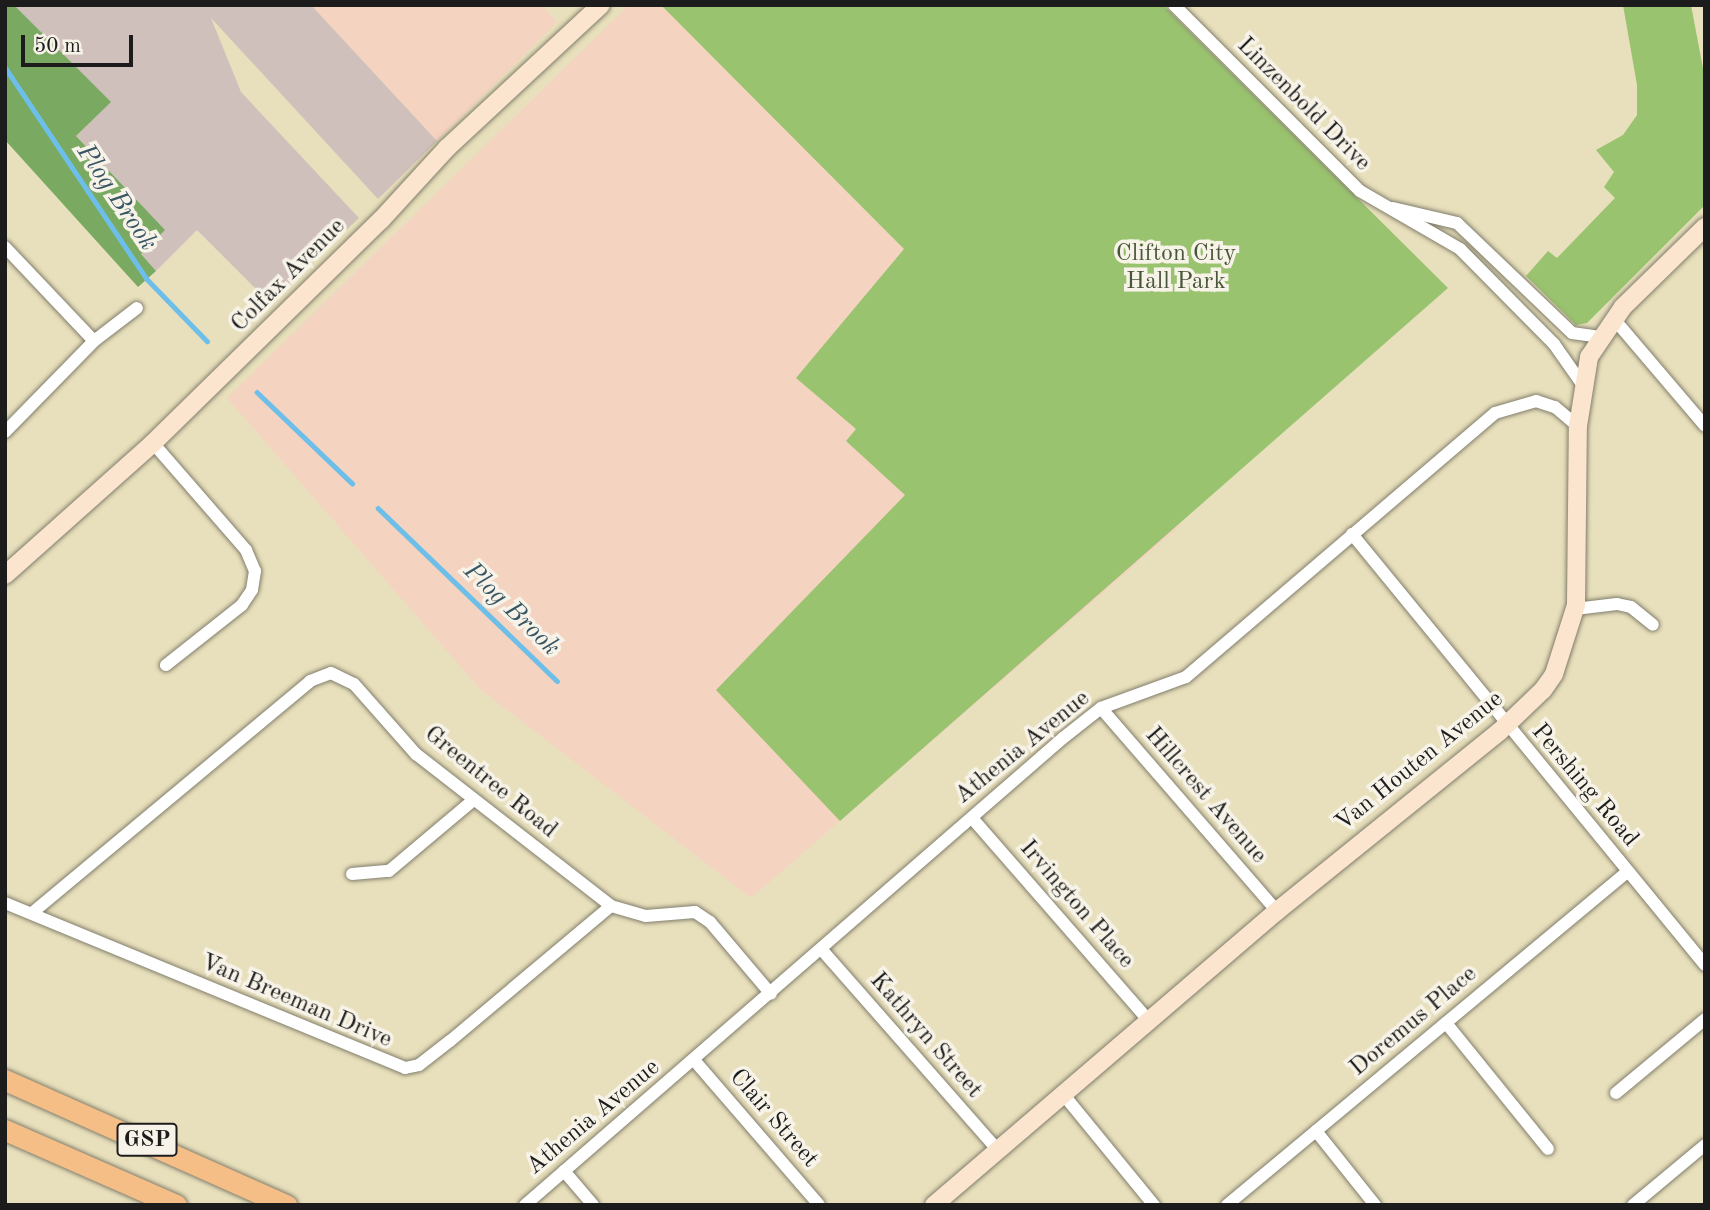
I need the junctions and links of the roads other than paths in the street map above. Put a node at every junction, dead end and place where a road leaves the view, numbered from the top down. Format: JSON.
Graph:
{"nodes":[{"id":1,"x":601,"y":5,"type":"edge"},
{"id":2,"x":1174,"y":5,"type":"edge"},
{"id":3,"x":1376,"y":201,"type":"junction"},
{"id":4,"x":1701,"y":233,"type":"edge"},
{"id":5,"x":5,"y":247,"type":"edge"},
{"id":6,"x":136,"y":308,"type":"dead end"},
{"id":7,"x":1614,"y":319,"type":"junction"},
{"id":8,"x":1600,"y":337,"type":"junction"},
{"id":9,"x":94,"y":341,"type":"junction"},
{"id":10,"x":1582,"y":384,"type":"junction"},
{"id":11,"x":1578,"y":426,"type":"junction"},
{"id":12,"x":1705,"y":426,"type":"edge"},
{"id":13,"x":5,"y":432,"type":"edge"},
{"id":14,"x":153,"y":443,"type":"junction"},
{"id":15,"x":1352,"y":534,"type":"junction"},
{"id":16,"x":5,"y":575,"type":"edge"},
{"id":17,"x":1575,"y":609,"type":"junction"},
{"id":18,"x":1653,"y":625,"type":"dead end"},
{"id":19,"x":166,"y":665,"type":"dead end"},
{"id":20,"x":1101,"y":708,"type":"junction"},
{"id":21,"x":1506,"y":725,"type":"junction"},
{"id":22,"x":472,"y":801,"type":"junction"},
{"id":23,"x":972,"y":818,"type":"junction"},
{"id":24,"x":1627,"y":872,"type":"junction"},
{"id":25,"x":352,"y":874,"type":"dead end"},
{"id":26,"x":5,"y":903,"type":"edge"},
{"id":27,"x":611,"y":906,"type":"junction"},
{"id":28,"x":1277,"y":911,"type":"junction"},
{"id":29,"x":32,"y":913,"type":"junction"},
{"id":30,"x":822,"y":950,"type":"junction"},
{"id":31,"x":1705,"y":965,"type":"edge"},
{"id":32,"x":771,"y":994,"type":"junction"},
{"id":33,"x":1705,"y":1019,"type":"edge"},
{"id":34,"x":1149,"y":1021,"type":"junction"},
{"id":35,"x":1446,"y":1023,"type":"junction"},
{"id":36,"x":694,"y":1060,"type":"junction"},
{"id":37,"x":5,"y":1080,"type":"edge"},
{"id":38,"x":1616,"y":1093,"type":"dead end"},
{"id":39,"x":1063,"y":1094,"type":"junction"},
{"id":40,"x":5,"y":1130,"type":"edge"},
{"id":41,"x":1315,"y":1131,"type":"junction"},
{"id":42,"x":1705,"y":1145,"type":"edge"},
{"id":43,"x":1548,"y":1149,"type":"dead end"},
{"id":44,"x":998,"y":1150,"type":"junction"},
{"id":45,"x":564,"y":1171,"type":"junction"},
{"id":46,"x":176,"y":1205,"type":"edge"},
{"id":47,"x":286,"y":1205,"type":"edge"},
{"id":48,"x":525,"y":1205,"type":"edge"},
{"id":49,"x":593,"y":1205,"type":"edge"},
{"id":50,"x":819,"y":1205,"type":"edge"},
{"id":51,"x":934,"y":1205,"type":"edge"},
{"id":52,"x":1154,"y":1205,"type":"edge"},
{"id":53,"x":1227,"y":1205,"type":"edge"},
{"id":54,"x":1375,"y":1205,"type":"edge"},
{"id":55,"x":1633,"y":1205,"type":"edge"}],
"edges":[{"from":1,"to":14,"type":"main road","name":"Colfax Avenue"},
{"from":2,"to":3,"type":"street","name":"Linzenbold Drive"},
{"from":3,"to":8,"type":"street","name":"Linzenbold Drive"},
{"from":3,"to":10,"type":"street","name":"Linzenbold Drive"},
{"from":4,"to":7,"type":"main road","name":"Van Houten Avenue"},
{"from":5,"to":9,"type":"street"},
{"from":6,"to":9,"type":"street"},
{"from":7,"to":8,"type":"main road","name":"Van Houten Avenue"},
{"from":7,"to":12,"type":"street"},
{"from":8,"to":10,"type":"main road","name":"Van Houten Avenue"},
{"from":9,"to":13,"type":"street"},
{"from":10,"to":11,"type":"main road","name":"Van Houten Avenue"},
{"from":11,"to":15,"type":"street","name":"Athenia Avenue"},
{"from":11,"to":17,"type":"main road","name":"Van Houten Avenue"},
{"from":14,"to":16,"type":"main road","name":"Colfax Avenue"},
{"from":14,"to":19,"type":"street"},
{"from":15,"to":20,"type":"street","name":"Athenia Avenue"},
{"from":15,"to":21,"type":"street","name":"Pershing Road"},
{"from":17,"to":18,"type":"street"},
{"from":17,"to":21,"type":"main road","name":"Van Houten Avenue"},
{"from":20,"to":23,"type":"street","name":"Athenia Avenue"},
{"from":20,"to":28,"type":"street","name":"Hillcrest Avenue"},
{"from":21,"to":24,"type":"street","name":"Pershing Road"},
{"from":21,"to":28,"type":"main road","name":"Van Houten Avenue"},
{"from":22,"to":25,"type":"street"},
{"from":22,"to":27,"type":"street","name":"Greentree Road"},
{"from":22,"to":29,"type":"street","name":"Greentree Road"},
{"from":23,"to":30,"type":"street","name":"Athenia Avenue"},
{"from":23,"to":34,"type":"street","name":"Irvington Place"},
{"from":24,"to":31,"type":"street","name":"Pershing Road"},
{"from":24,"to":35,"type":"street","name":"Doremus Place"},
{"from":26,"to":29,"type":"street","name":"Van Breeman Drive"},
{"from":27,"to":29,"type":"street","name":"Van Breeman Drive"},
{"from":27,"to":32,"type":"street","name":"Greentree Road"},
{"from":28,"to":34,"type":"main road","name":"Van Houten Avenue"},
{"from":30,"to":32,"type":"street","name":"Athenia Avenue"},
{"from":30,"to":44,"type":"street","name":"Kathryn Street"},
{"from":32,"to":36,"type":"street","name":"Athenia Avenue"},
{"from":33,"to":38,"type":"street"},
{"from":34,"to":39,"type":"main road","name":"Van Houten Avenue"},
{"from":35,"to":41,"type":"street","name":"Doremus Place"},
{"from":35,"to":43,"type":"street"},
{"from":36,"to":45,"type":"street","name":"Athenia Avenue"},
{"from":36,"to":50,"type":"street","name":"Clair Street"},
{"from":37,"to":47,"type":"highway","number":"GSP"},
{"from":39,"to":44,"type":"main road","name":"Van Houten Avenue"},
{"from":39,"to":52,"type":"street"},
{"from":40,"to":46,"type":"highway","number":"GSP"},
{"from":41,"to":53,"type":"street","name":"Doremus Place"},
{"from":41,"to":54,"type":"street"},
{"from":42,"to":55,"type":"street"},
{"from":44,"to":51,"type":"main road","name":"Van Houten Avenue"},
{"from":45,"to":48,"type":"street","name":"Athenia Avenue"},
{"from":45,"to":49,"type":"street"}]}
